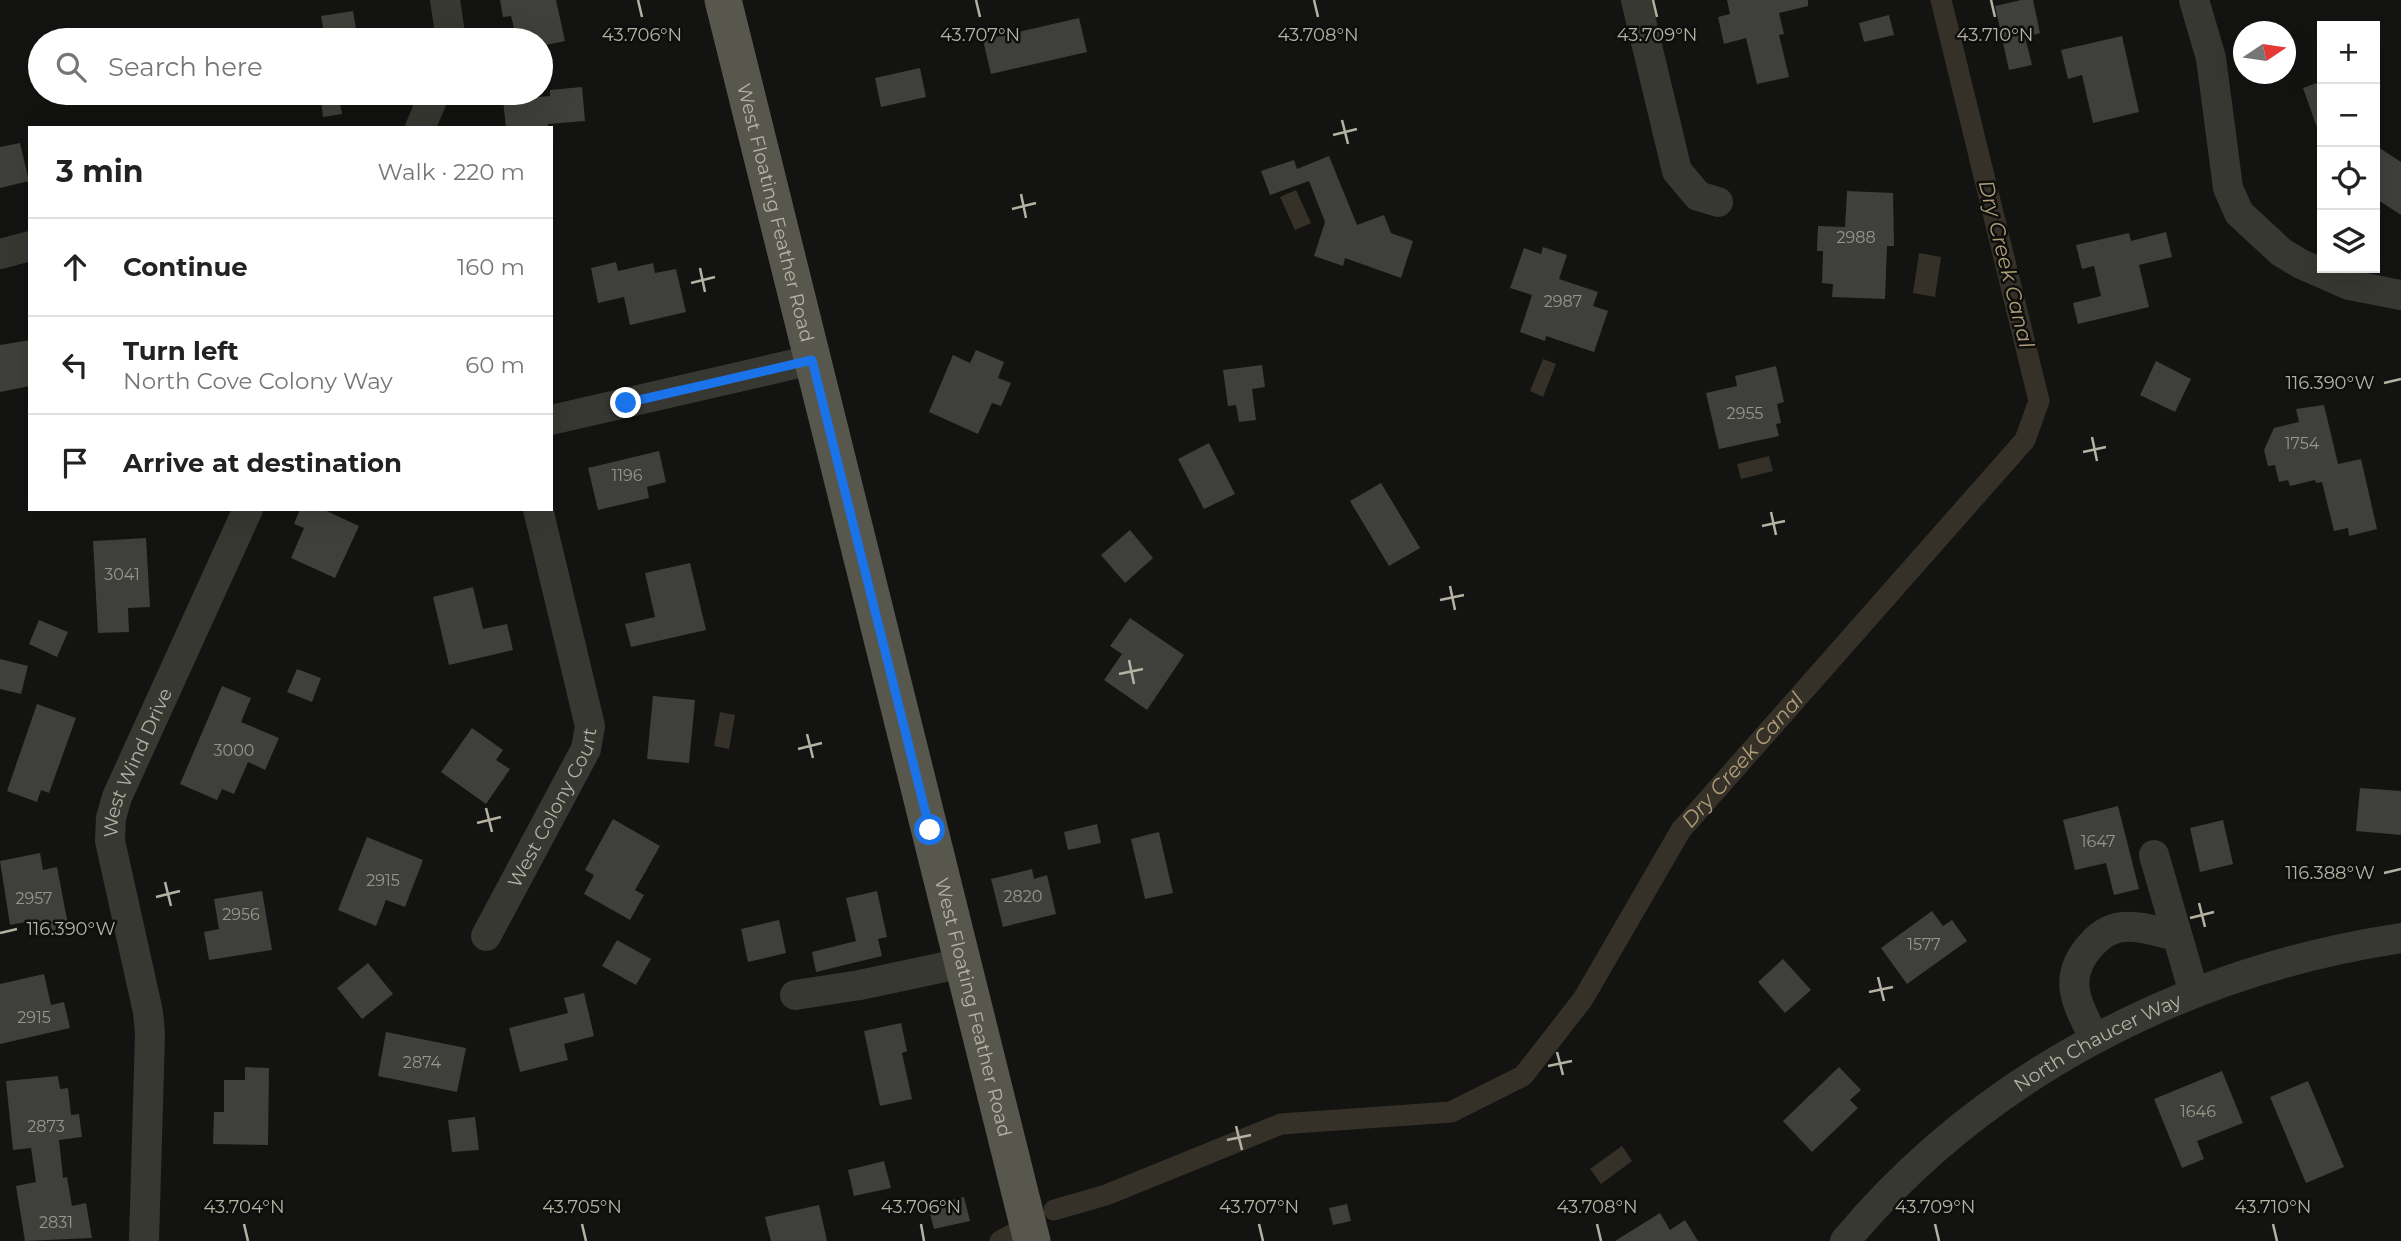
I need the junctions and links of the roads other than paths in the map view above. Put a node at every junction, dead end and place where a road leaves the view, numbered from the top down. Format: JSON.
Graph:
{"nodes":[{"id":1,"x":445,"y":0,"type":"edge"},
{"id":2,"x":723,"y":0,"type":"edge"},
{"id":3,"x":1636,"y":0,"type":"edge"},
{"id":4,"x":2194,"y":0,"type":"edge"},
{"id":5,"x":449,"y":28,"type":"edge"},
{"id":6,"x":430,"y":105,"type":"edge"},
{"id":7,"x":420,"y":126,"type":"edge"},
{"id":8,"x":1717,"y":202,"type":"dead end"},
{"id":9,"x":28,"y":247,"type":"edge"},
{"id":10,"x":0,"y":254,"type":"edge"},
{"id":11,"x":2401,"y":295,"type":"edge"},
{"id":12,"x":812,"y":360,"type":"junction"},
{"id":13,"x":553,"y":420,"type":"edge"},
{"id":14,"x":247,"y":511,"type":"edge"},
{"id":15,"x":538,"y":511,"type":"edge"},
{"id":16,"x":2154,"y":855,"type":"dead end"},
{"id":17,"x":486,"y":936,"type":"dead end"},
{"id":18,"x":2176,"y":936,"type":"junction"},
{"id":19,"x":2401,"y":938,"type":"edge"},
{"id":20,"x":963,"y":963,"type":"junction"},
{"id":21,"x":2194,"y":993,"type":"junction"},
{"id":22,"x":795,"y":995,"type":"dead end"},
{"id":23,"x":2095,"y":1039,"type":"junction"},
{"id":24,"x":144,"y":1241,"type":"edge"},
{"id":25,"x":1032,"y":1241,"type":"edge"},
{"id":26,"x":1845,"y":1241,"type":"edge"}],
"edges":[{"from":1,"to":5,"type":"street"},
{"from":2,"to":12,"type":"main road","name":"West Floating Feather Road"},
{"from":3,"to":8,"type":"street"},
{"from":4,"to":11,"type":"street"},
{"from":6,"to":7,"type":"street"},
{"from":9,"to":10,"type":"street"},
{"from":12,"to":13,"type":"street"},
{"from":12,"to":20,"type":"main road","name":"West Floating Feather Road"},
{"from":14,"to":24,"type":"street","name":"West Wind Drive"},
{"from":15,"to":17,"type":"street","name":"West Colony Court"},
{"from":16,"to":18,"type":"street"},
{"from":18,"to":21,"type":"street"},
{"from":18,"to":23,"type":"street"},
{"from":19,"to":21,"type":"street","name":"North Chaucer Way"},
{"from":20,"to":22,"type":"street"},
{"from":20,"to":25,"type":"main road","name":"West Floating Feather Road"},
{"from":21,"to":23,"type":"street","name":"North Chaucer Way"},
{"from":23,"to":26,"type":"street","name":"North Chaucer Way"}]}
